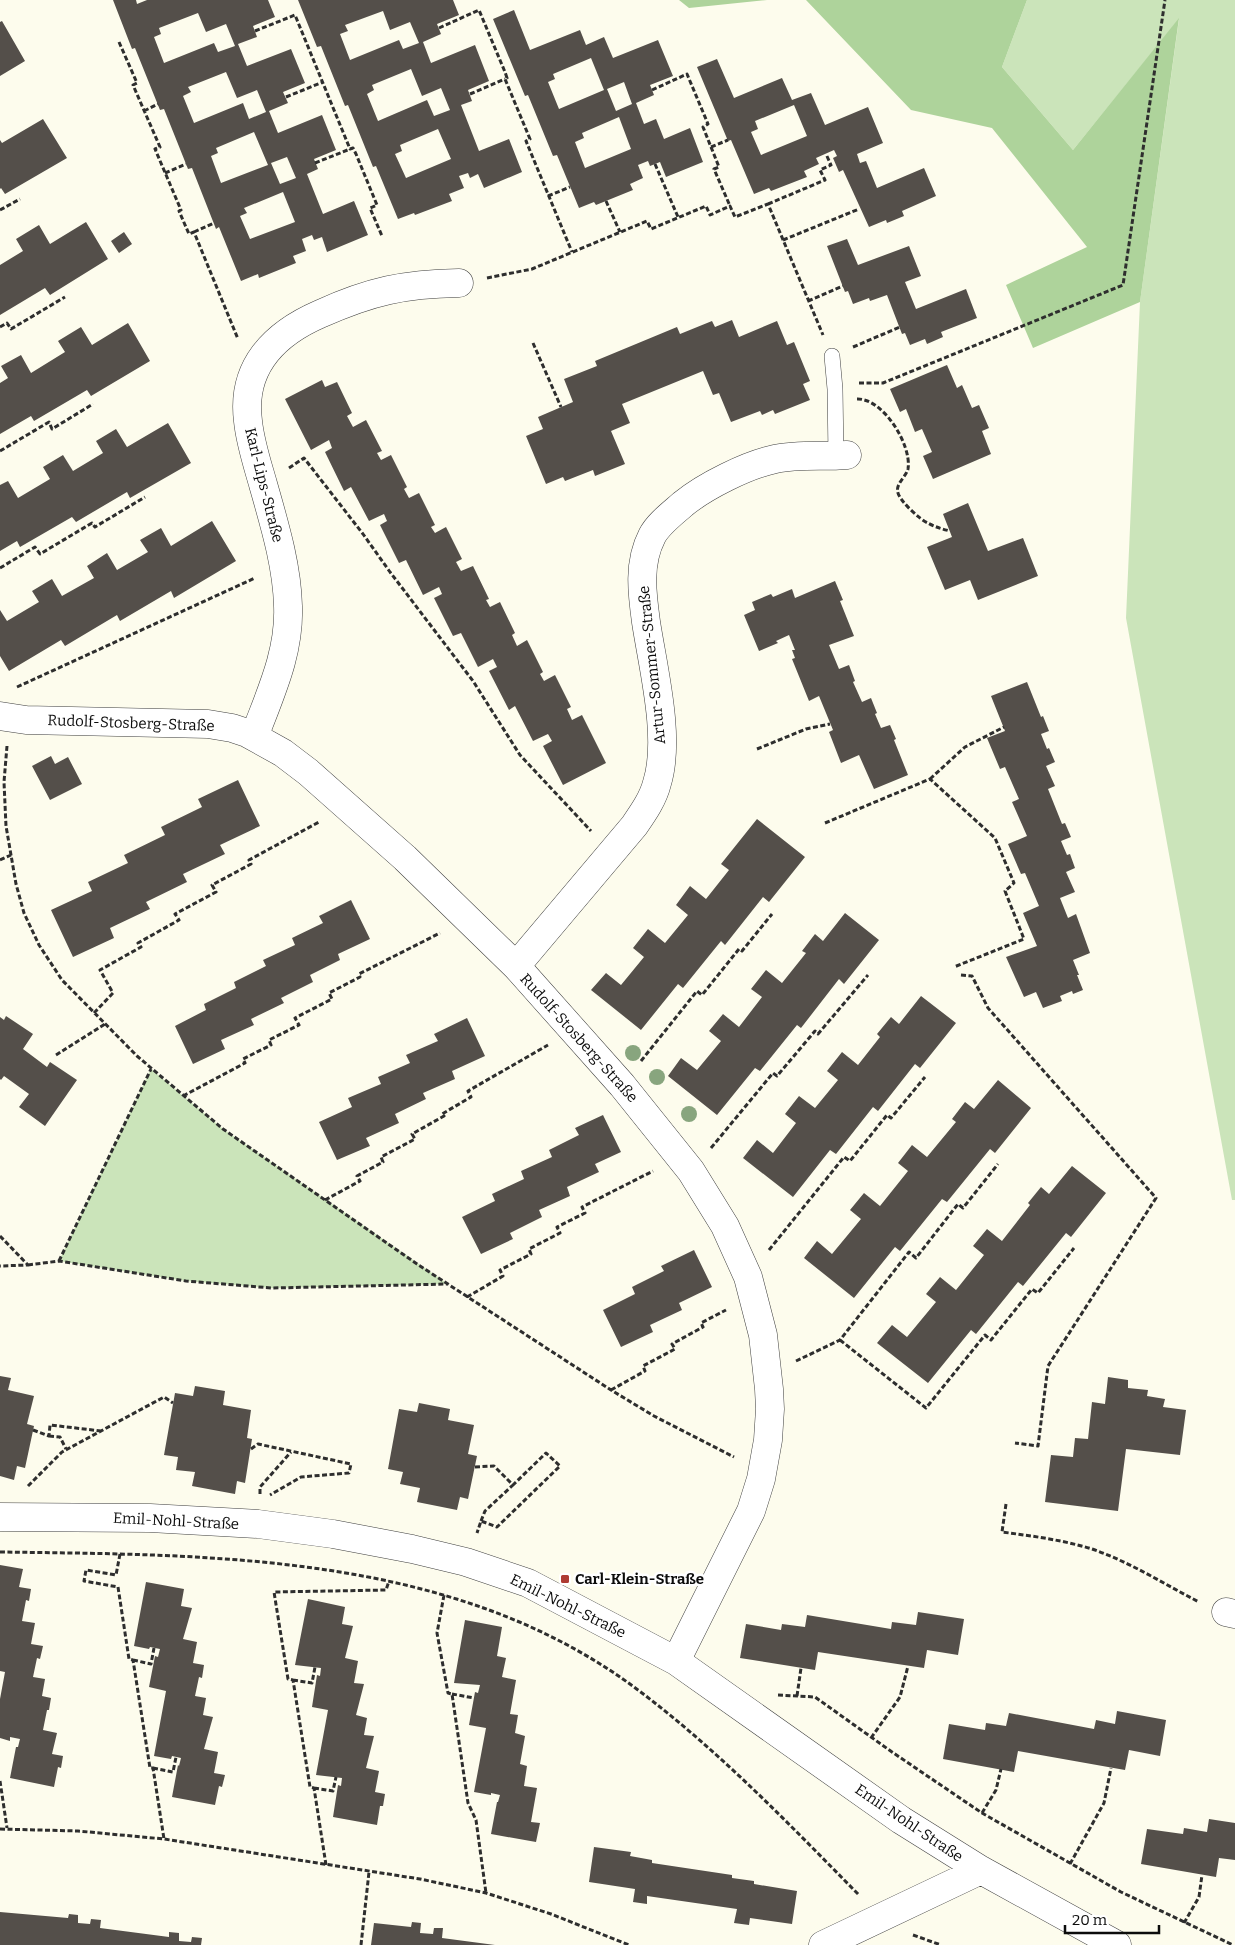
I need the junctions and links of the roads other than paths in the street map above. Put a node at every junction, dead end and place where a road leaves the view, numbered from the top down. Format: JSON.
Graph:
{"nodes":[{"id":1,"x":459,"y":283,"type":"road end"},
{"id":2,"x":832,"y":356,"type":"road end"},
{"id":3,"x":842,"y":456,"type":"joint"},
{"id":4,"x":6,"y":717,"type":"edge"},
{"id":5,"x":254,"y":737,"type":"junction"},
{"id":6,"x":516,"y":966,"type":"junction"},
{"id":7,"x":0,"y":1517,"type":"edge"},
{"id":8,"x":676,"y":1661,"type":"junction"},
{"id":9,"x":981,"y":1870,"type":"junction"},
{"id":10,"x":823,"y":1945,"type":"edge"},
{"id":11,"x":1117,"y":1945,"type":"edge"}],
"edges":[{"from":1,"to":5,"type":"street","name":"Karl-Lips-Straße"},
{"from":2,"to":3,"type":"lane"},
{"from":3,"to":6,"type":"street","name":"Artur-Sommer-Straße"},
{"from":4,"to":5,"type":"street","name":"Rudolf-Stosberg-Straße"},
{"from":5,"to":6,"type":"street","name":"Rudolf-Stosberg-Straße"},
{"from":6,"to":8,"type":"street","name":"Rudolf-Stosberg-Straße"},
{"from":7,"to":8,"type":"street","name":"Emil-Nohl-Straße"},
{"from":8,"to":9,"type":"street","name":"Emil-Nohl-Straße"},
{"from":9,"to":10,"type":"street","name":"Emil-Nohl-Straße"},
{"from":9,"to":11,"type":"street","name":"Emil-Nohl-Straße"}]}
